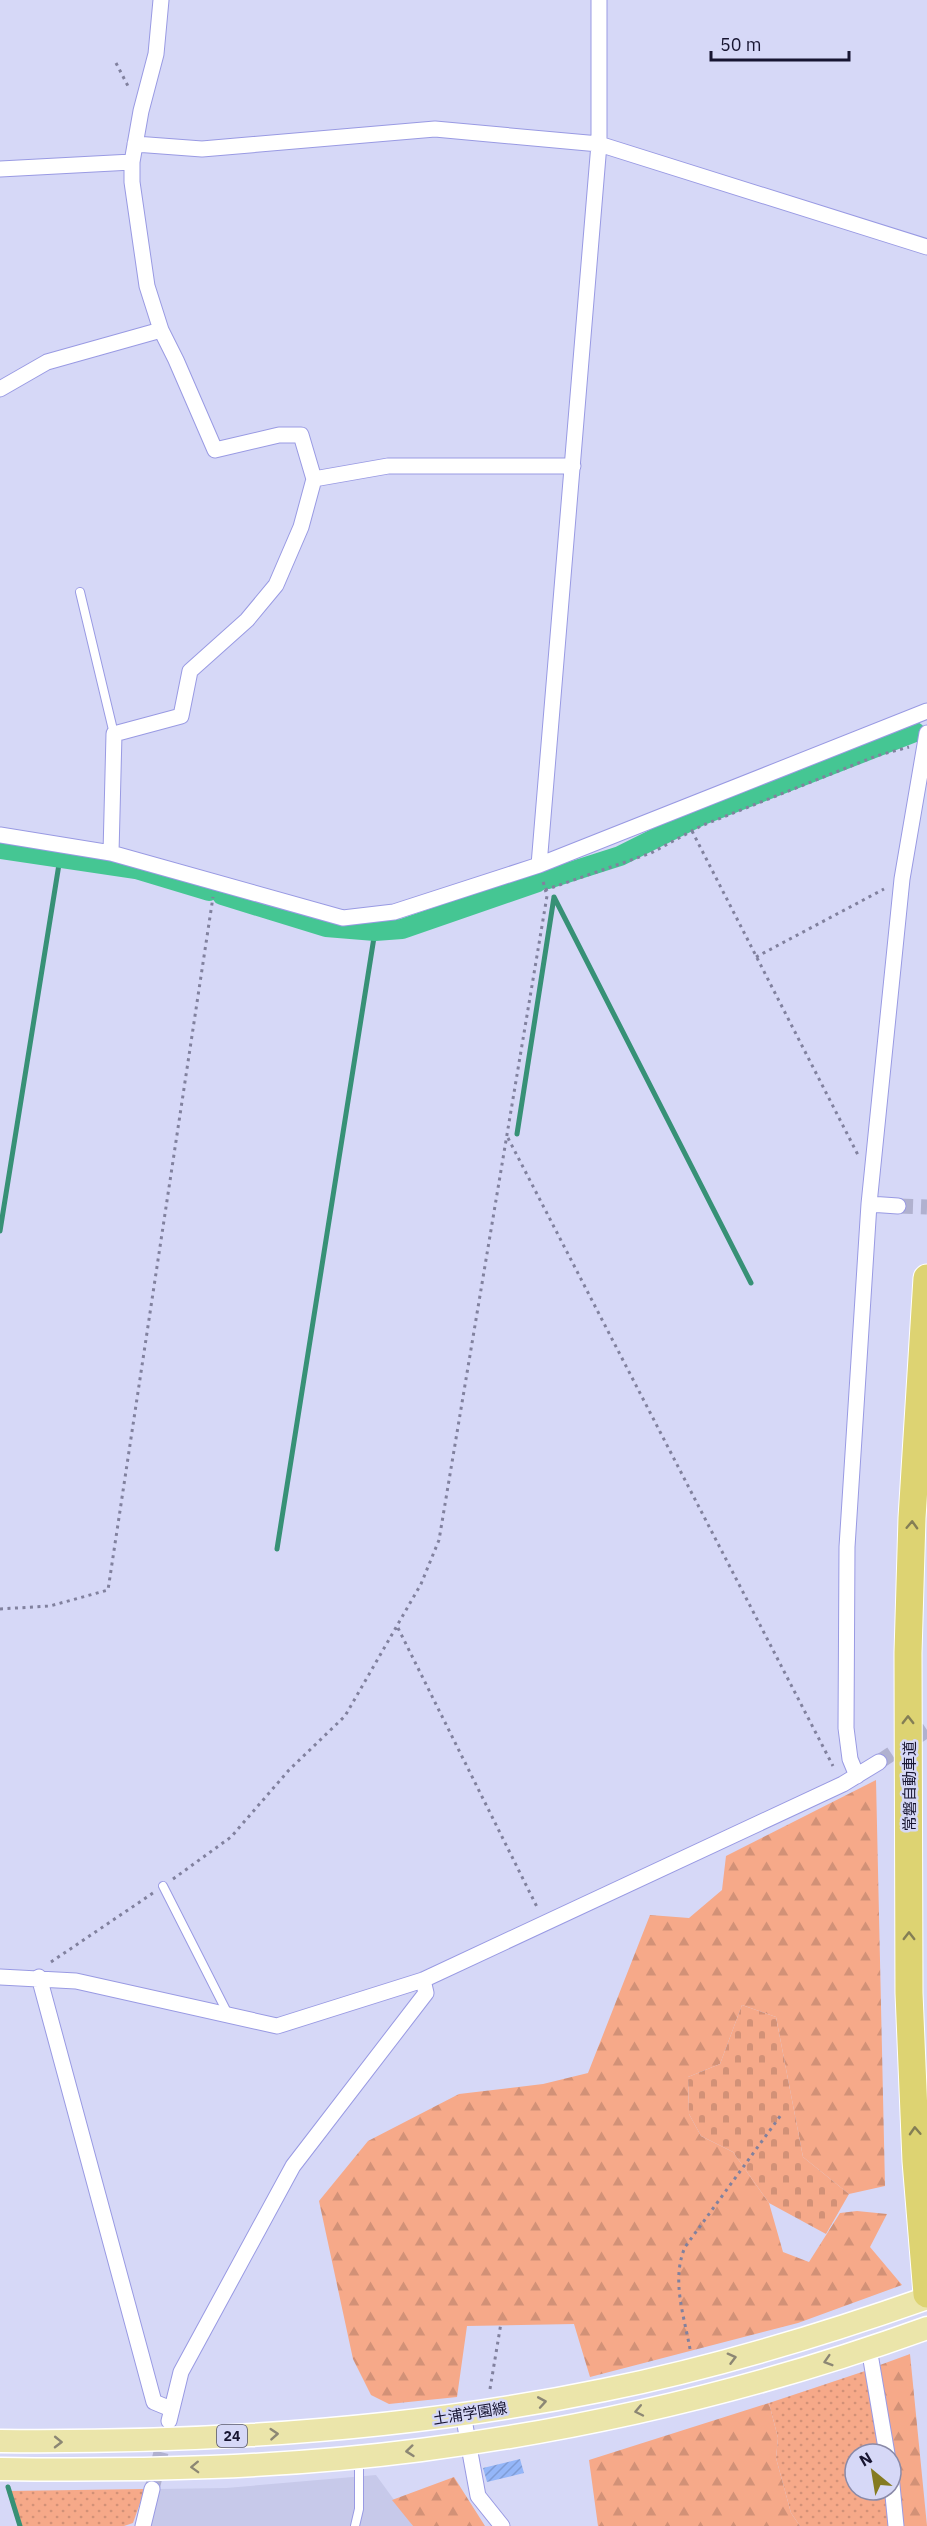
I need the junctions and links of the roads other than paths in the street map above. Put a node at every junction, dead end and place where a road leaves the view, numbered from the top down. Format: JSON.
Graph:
{"nodes":[{"id":1,"x":160,"y":0,"type":"edge"},
{"id":2,"x":600,"y":0,"type":"edge"},
{"id":3,"x":135,"y":144,"type":"junction"},
{"id":4,"x":599,"y":144,"type":"junction"},
{"id":5,"x":132,"y":162,"type":"junction"},
{"id":6,"x":0,"y":169,"type":"edge"},
{"id":7,"x":927,"y":247,"type":"edge"},
{"id":8,"x":160,"y":330,"type":"junction"},
{"id":9,"x":0,"y":389,"type":"edge"},
{"id":10,"x":573,"y":466,"type":"junction"},
{"id":11,"x":314,"y":479,"type":"junction"},
{"id":12,"x":80,"y":592,"type":"dead end"},
{"id":13,"x":927,"y":711,"type":"edge"},
{"id":14,"x":114,"y":734,"type":"junction"},
{"id":15,"x":927,"y":736,"type":"edge"},
{"id":16,"x":0,"y":835,"type":"edge"},
{"id":17,"x":111,"y":853,"type":"junction"},
{"id":18,"x":538,"y":865,"type":"junction"},
{"id":19,"x":869,"y":1204,"type":"junction"},
{"id":20,"x":898,"y":1206,"type":"tunnel mouth"},
{"id":21,"x":927,"y":1278,"type":"edge"},
{"id":22,"x":879,"y":1762,"type":"tunnel mouth"},
{"id":23,"x":857,"y":1776,"type":"junction"},
{"id":24,"x":163,"y":1886,"type":"road end"},
{"id":25,"x":0,"y":1977,"type":"edge"},
{"id":26,"x":39,"y":1977,"type":"junction"},
{"id":27,"x":423,"y":1980,"type":"junction"},
{"id":28,"x":230,"y":2017,"type":"junction"},
{"id":29,"x":927,"y":2296,"type":"edge"},
{"id":30,"x":927,"y":2328,"type":"edge"},
{"id":31,"x":876,"y":2346,"type":"junction"},
{"id":32,"x":463,"y":2414,"type":"junction"},
{"id":33,"x":0,"y":2441,"type":"edge"},
{"id":34,"x":886,"y":2442,"type":"edge"},
{"id":35,"x":468,"y":2444,"type":"junction"},
{"id":36,"x":358,"y":2457,"type":"junction"},
{"id":37,"x":0,"y":2469,"type":"edge"},
{"id":38,"x":152,"y":2489,"type":"tunnel mouth"},
{"id":39,"x":894,"y":2502,"type":"edge"},
{"id":40,"x":143,"y":2526,"type":"edge"},
{"id":41,"x":355,"y":2526,"type":"edge"},
{"id":42,"x":502,"y":2526,"type":"edge"},
{"id":43,"x":896,"y":2526,"type":"edge"}],
"edges":[{"from":1,"to":3,"type":"street"},
{"from":2,"to":4,"type":"street"},
{"from":3,"to":4,"type":"street"},
{"from":3,"to":5,"type":"street"},
{"from":4,"to":7,"type":"street"},
{"from":4,"to":10,"type":"street"},
{"from":5,"to":6,"type":"street"},
{"from":5,"to":8,"type":"street"},
{"from":8,"to":9,"type":"street"},
{"from":8,"to":11,"type":"street"},
{"from":10,"to":11,"type":"street"},
{"from":10,"to":18,"type":"street"},
{"from":11,"to":14,"type":"street"},
{"from":12,"to":14,"type":"lane"},
{"from":13,"to":18,"type":"street"},
{"from":14,"to":17,"type":"street"},
{"from":15,"to":19,"type":"street"},
{"from":16,"to":17,"type":"street"},
{"from":17,"to":18,"type":"street"},
{"from":19,"to":20,"type":"street"},
{"from":19,"to":23,"type":"street"},
{"from":29,"to":21,"type":"highway","name":"常磐自動車道","one_way":true},
{"from":22,"to":23,"type":"street"},
{"from":23,"to":27,"type":"street"},
{"from":24,"to":28,"type":"lane"},
{"from":25,"to":26,"type":"street"},
{"from":26,"to":27,"type":"street"},
{"from":26,"to":28,"type":"street"},
{"from":27,"to":28,"type":"street"},
{"from":32,"to":29,"type":"main road","name":"土浦学園線","number":"24","one_way":true},
{"from":30,"to":31,"type":"main road","name":"土浦学園線","number":"24"},
{"from":31,"to":34,"type":"street"},
{"from":31,"to":35,"type":"main road","name":"土浦学園線","number":"24","one_way":true},
{"from":33,"to":32,"type":"main road","name":"土浦学園線","number":"24","one_way":true},
{"from":32,"to":35,"type":"street"},
{"from":35,"to":36,"type":"main road","name":"土浦学園線","number":"24","one_way":true},
{"from":35,"to":42,"type":"street"},
{"from":36,"to":37,"type":"main road","name":"土浦学園線","number":"24","one_way":true},
{"from":36,"to":41,"type":"lane"},
{"from":38,"to":40,"type":"street"},
{"from":39,"to":43,"type":"street"}]}
